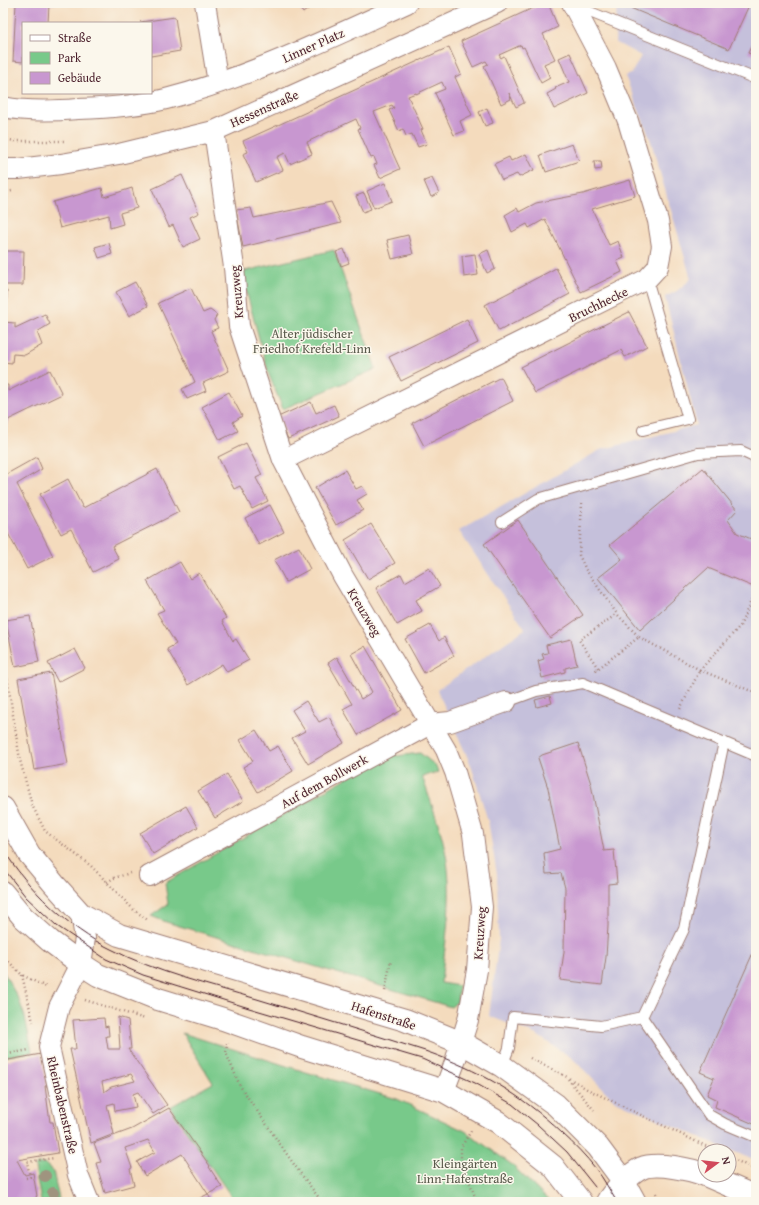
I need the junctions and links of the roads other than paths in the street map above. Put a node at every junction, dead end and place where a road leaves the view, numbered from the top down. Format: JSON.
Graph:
{"nodes":[{"id":1,"x":205,"y":3,"type":"edge"},
{"id":2,"x":407,"y":3,"type":"edge"},
{"id":3,"x":497,"y":3,"type":"edge"},
{"id":4,"x":574,"y":4,"type":"edge"},
{"id":5,"x":756,"y":79,"type":"edge"},
{"id":6,"x":218,"y":83,"type":"junction"},
{"id":7,"x":3,"y":107,"type":"edge"},
{"id":8,"x":214,"y":131,"type":"junction"},
{"id":9,"x":8,"y":171,"type":"edge"},
{"id":10,"x":647,"y":279,"type":"junction"},
{"id":11,"x":643,"y":430,"type":"dead end"},
{"id":12,"x":756,"y":458,"type":"edge"},
{"id":13,"x":283,"y":460,"type":"junction"},
{"id":14,"x":502,"y":522,"type":"dead end"},
{"id":15,"x":506,"y":702,"type":"joint"},
{"id":16,"x":430,"y":724,"type":"junction"},
{"id":17,"x":724,"y":742,"type":"junction"},
{"id":18,"x":756,"y":756,"type":"edge"},
{"id":19,"x":3,"y":808,"type":"edge"},
{"id":20,"x":149,"y":876,"type":"dead end"},
{"id":21,"x":3,"y":893,"type":"edge"},
{"id":22,"x":81,"y":914,"type":"junction"},
{"id":23,"x":81,"y":964,"type":"junction"},
{"id":24,"x":642,"y":1017,"type":"junction"},
{"id":25,"x":462,"y":1043,"type":"junction"},
{"id":26,"x":502,"y":1066,"type":"junction"},
{"id":27,"x":444,"y":1091,"type":"junction"},
{"id":28,"x":756,"y":1137,"type":"edge"},
{"id":29,"x":697,"y":1172,"type":"edge"},
{"id":30,"x":624,"y":1182,"type":"junction"},
{"id":31,"x":724,"y":1183,"type":"edge"},
{"id":32,"x":756,"y":1197,"type":"edge"},
{"id":33,"x":88,"y":1202,"type":"edge"},
{"id":34,"x":581,"y":1202,"type":"edge"},
{"id":35,"x":607,"y":1202,"type":"edge"},
{"id":36,"x":635,"y":1202,"type":"edge"}],
"edges":[{"from":1,"to":6,"type":"street"},
{"from":2,"to":6,"type":"street","name":"Linner Platz"},
{"from":3,"to":8,"type":"street","name":"Hessenstraße"},
{"from":4,"to":5,"type":"lane"},
{"from":4,"to":10,"type":"street","name":"Bruchhecke"},
{"from":6,"to":7,"type":"street","name":"Linner Platz"},
{"from":8,"to":9,"type":"street","name":"Hessenstraße"},
{"from":8,"to":13,"type":"street","name":"Kreuzweg"},
{"from":10,"to":11,"type":"lane"},
{"from":10,"to":13,"type":"street","name":"Bruchhecke"},
{"from":12,"to":14,"type":"lane"},
{"from":13,"to":16,"type":"street","name":"Kreuzweg"},
{"from":15,"to":16,"type":"street","name":"Auf dem Bollwerk"},
{"from":15,"to":17,"type":"lane"},
{"from":16,"to":20,"type":"street","name":"Auf dem Bollwerk"},
{"from":16,"to":25,"type":"street","name":"Kreuzweg"},
{"from":17,"to":18,"type":"lane"},
{"from":17,"to":24,"type":"lane"},
{"from":19,"to":22,"type":"main road"},
{"from":21,"to":23,"type":"main road"},
{"from":22,"to":23,"type":"street","name":"Rheinbabenstraße"},
{"from":22,"to":25,"type":"main road","name":"Hafenstraße"},
{"from":23,"to":27,"type":"main road"},
{"from":23,"to":33,"type":"street","name":"Rheinbabenstraße"},
{"from":24,"to":26,"type":"lane"},
{"from":24,"to":28,"type":"lane"},
{"from":25,"to":26,"type":"main road","name":"Hafenstraße"},
{"from":25,"to":27,"type":"street","name":"Kreuzweg"},
{"from":26,"to":30,"type":"main road","name":"Hafenstraße"},
{"from":27,"to":34,"type":"main road"},
{"from":29,"to":30,"type":"main road"},
{"from":30,"to":35,"type":"main road"},
{"from":30,"to":36,"type":"main road","name":"Hafenstraße"},
{"from":31,"to":32,"type":"main road"}]}
